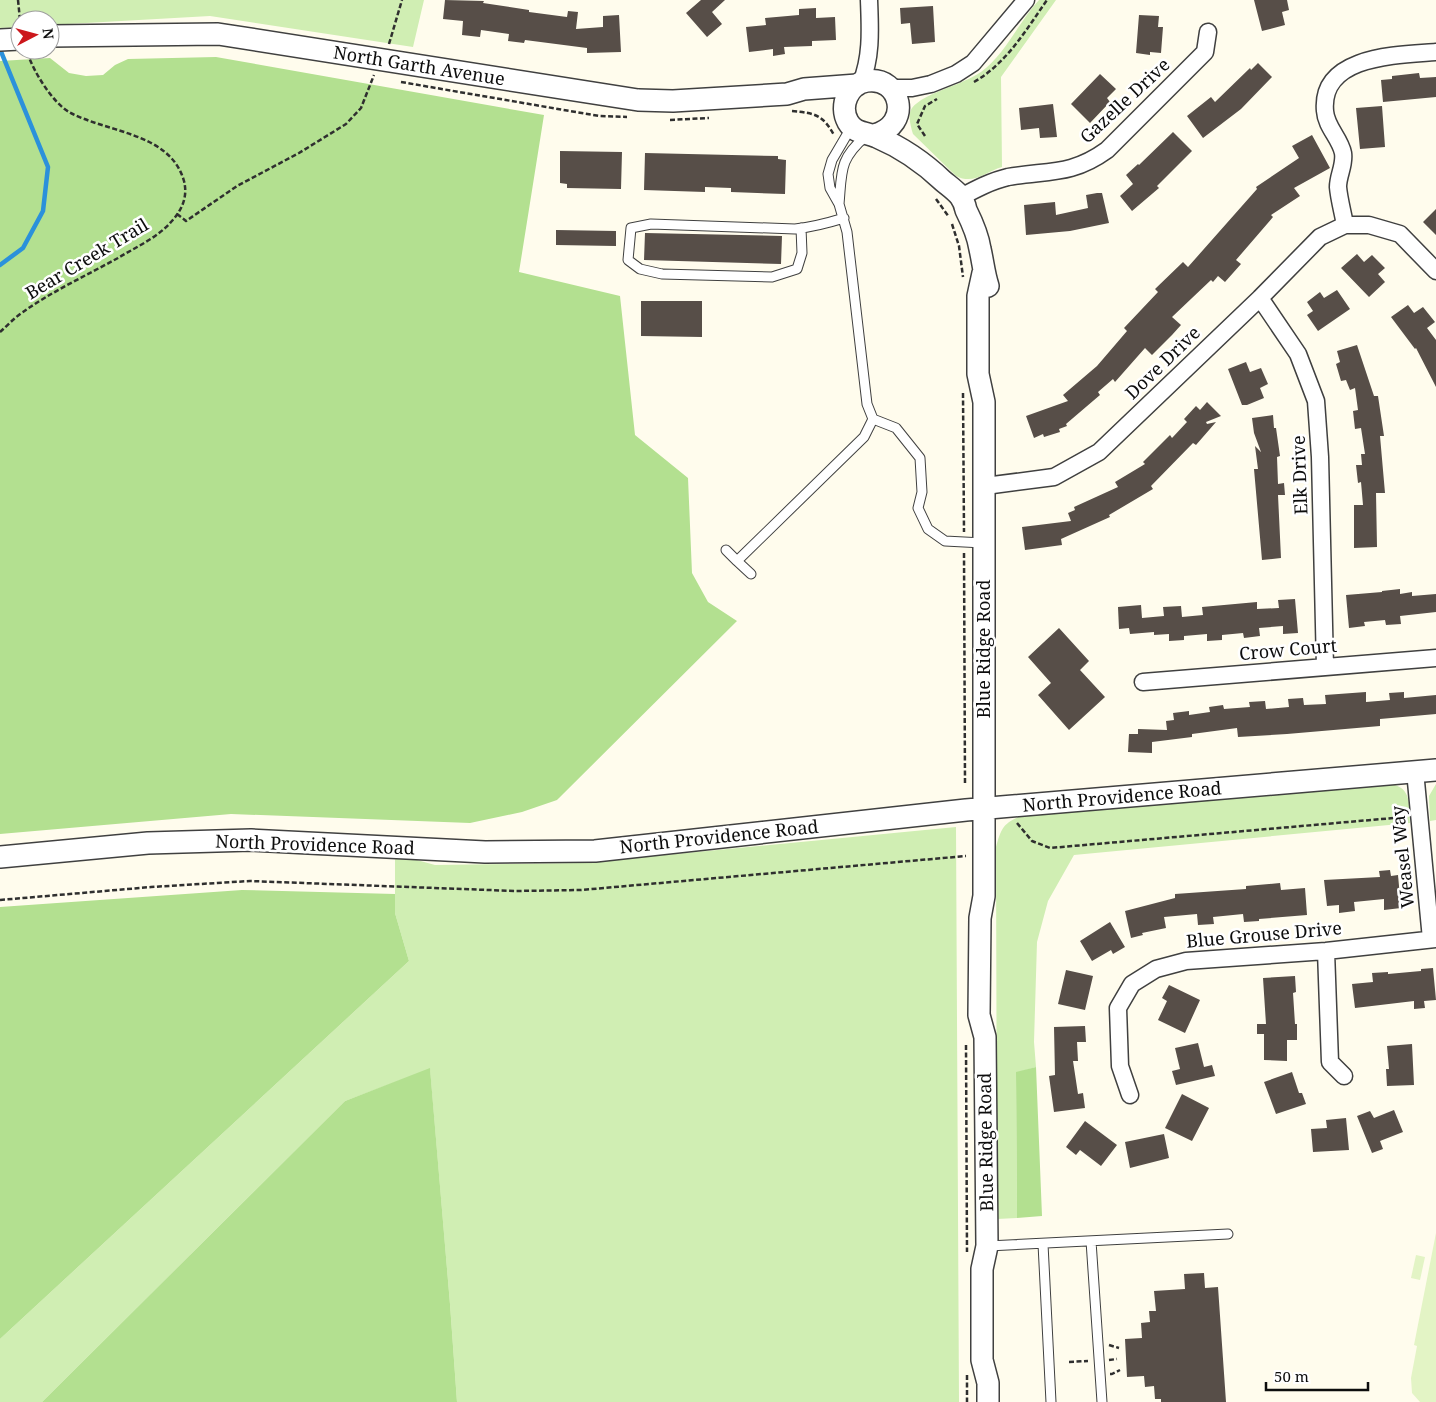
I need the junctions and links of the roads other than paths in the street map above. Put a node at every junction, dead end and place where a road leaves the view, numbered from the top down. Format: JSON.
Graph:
{"nodes":[{"id":1,"x":869,"y":0,"type":"edge"},
{"id":2,"x":1026,"y":0,"type":"edge"},
{"id":3,"x":1208,"y":32,"type":"dead end"},
{"id":4,"x":60,"y":36,"type":"edge"},
{"id":5,"x":870,"y":43,"type":"junction"},
{"id":6,"x":1436,"y":52,"type":"edge"},
{"id":7,"x":859,"y":84,"type":"junction"},
{"id":8,"x":931,"y":84,"type":"junction"},
{"id":9,"x":886,"y":85,"type":"junction"},
{"id":10,"x":786,"y":103,"type":"junction"},
{"id":11,"x":898,"y":114,"type":"junction"},
{"id":12,"x":856,"y":131,"type":"junction"},
{"id":13,"x":920,"y":160,"type":"junction"},
{"id":14,"x":961,"y":197,"type":"junction"},
{"id":15,"x":839,"y":204,"type":"junction"},
{"id":16,"x":844,"y":218,"type":"junction"},
{"id":17,"x":1345,"y":225,"type":"junction"},
{"id":18,"x":801,"y":228,"type":"junction"},
{"id":19,"x":1436,"y":270,"type":"edge"},
{"id":20,"x":1260,"y":298,"type":"junction"},
{"id":21,"x":873,"y":419,"type":"junction"},
{"id":22,"x":984,"y":486,"type":"junction"},
{"id":23,"x":974,"y":542,"type":"junction"},
{"id":24,"x":726,"y":550,"type":"dead end"},
{"id":25,"x":737,"y":561,"type":"junction"},
{"id":26,"x":751,"y":574,"type":"dead end"},
{"id":27,"x":1436,"y":658,"type":"edge"},
{"id":28,"x":1325,"y":666,"type":"junction"},
{"id":29,"x":1143,"y":682,"type":"dead end"},
{"id":30,"x":1426,"y":771,"type":"edge"},
{"id":31,"x":984,"y":809,"type":"junction"},
{"id":32,"x":0,"y":857,"type":"edge"},
{"id":33,"x":1434,"y":939,"type":"edge"},
{"id":34,"x":1326,"y":951,"type":"junction"},
{"id":35,"x":1344,"y":1076,"type":"dead end"},
{"id":36,"x":1130,"y":1096,"type":"dead end"},
{"id":37,"x":1228,"y":1234,"type":"dead end"},
{"id":38,"x":1091,"y":1241,"type":"junction"},
{"id":39,"x":1043,"y":1244,"type":"junction"},
{"id":40,"x":987,"y":1246,"type":"junction"},
{"id":41,"x":988,"y":1392,"type":"edge"},
{"id":42,"x":1051,"y":1402,"type":"edge"},
{"id":43,"x":1102,"y":1402,"type":"edge"}],
"edges":[{"from":1,"to":5,"type":"street"},
{"from":2,"to":8,"type":"street"},
{"from":3,"to":14,"type":"street","name":"Gazelle Drive"},
{"from":4,"to":10,"type":"street","name":"North Garth Avenue"},
{"from":5,"to":7,"type":"street"},
{"from":5,"to":9,"type":"street"},
{"from":6,"to":17,"type":"street"},
{"from":7,"to":9,"type":"street"},
{"from":7,"to":10,"type":"street","name":"North Garth Avenue"},
{"from":7,"to":12,"type":"street"},
{"from":8,"to":9,"type":"street"},
{"from":8,"to":11,"type":"street"},
{"from":9,"to":11,"type":"street"},
{"from":10,"to":12,"type":"street","name":"North Garth Avenue"},
{"from":11,"to":12,"type":"street"},
{"from":11,"to":13,"type":"street","name":"Blue Ridge Road"},
{"from":12,"to":13,"type":"street","name":"Blue Ridge Road"},
{"from":12,"to":15,"type":"lane"},
{"from":12,"to":15,"type":"lane"},
{"from":13,"to":14,"type":"street","name":"Blue Ridge Road"},
{"from":14,"to":22,"type":"street","name":"Blue Ridge Road"},
{"from":15,"to":16,"type":"lane"},
{"from":16,"to":18,"type":"lane"},
{"from":16,"to":21,"type":"lane"},
{"from":17,"to":19,"type":"street","name":"Dove Drive"},
{"from":17,"to":20,"type":"street","name":"Dove Drive"},
{"from":18,"to":18,"type":"lane"},
{"from":20,"to":22,"type":"street","name":"Dove Drive"},
{"from":20,"to":28,"type":"street","name":"Elk Drive"},
{"from":21,"to":23,"type":"lane"},
{"from":21,"to":25,"type":"lane"},
{"from":22,"to":23,"type":"street","name":"Blue Ridge Road"},
{"from":23,"to":31,"type":"street","name":"Blue Ridge Road"},
{"from":24,"to":25,"type":"lane"},
{"from":25,"to":26,"type":"lane"},
{"from":27,"to":28,"type":"street","name":"Crow Court"},
{"from":28,"to":29,"type":"street","name":"Crow Court"},
{"from":30,"to":31,"type":"street","name":"North Providence Road"},
{"from":30,"to":33,"type":"street","name":"Weasel Way"},
{"from":31,"to":32,"type":"street","name":"North Providence Road"},
{"from":31,"to":40,"type":"street","name":"Blue Ridge Road"},
{"from":33,"to":34,"type":"street","name":"Blue Grouse Drive"},
{"from":34,"to":35,"type":"street"},
{"from":34,"to":36,"type":"street","name":"Blue Grouse Drive"},
{"from":37,"to":38,"type":"lane"},
{"from":38,"to":39,"type":"lane"},
{"from":38,"to":43,"type":"lane"},
{"from":39,"to":40,"type":"lane"},
{"from":39,"to":42,"type":"lane"},
{"from":40,"to":41,"type":"street","name":"Blue Ridge Road"}]}
